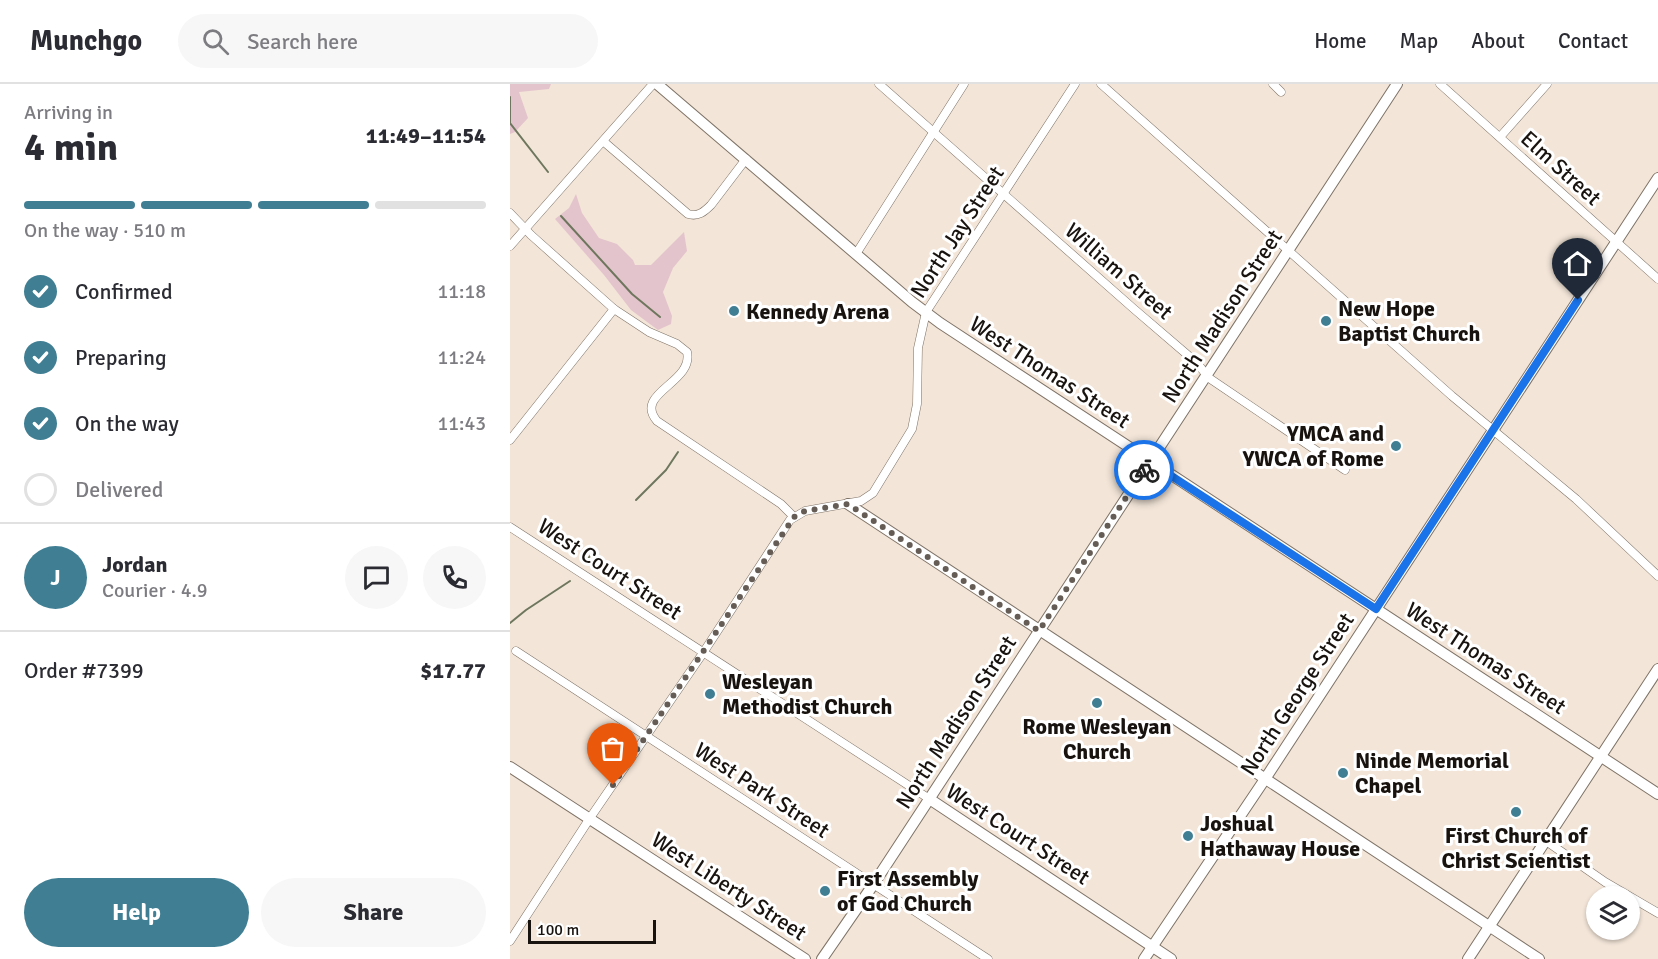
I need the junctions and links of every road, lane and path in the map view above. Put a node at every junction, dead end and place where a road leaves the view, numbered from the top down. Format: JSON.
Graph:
{"nodes":[{"id":1,"x":652,"y":84,"type":"edge"},
{"id":2,"x":657,"y":84,"type":"edge"},
{"id":3,"x":879,"y":84,"type":"edge"},
{"id":4,"x":964,"y":84,"type":"edge"},
{"id":5,"x":1075,"y":84,"type":"edge"},
{"id":6,"x":1101,"y":84,"type":"edge"},
{"id":7,"x":1273,"y":84,"type":"edge"},
{"id":8,"x":1397,"y":84,"type":"edge"},
{"id":9,"x":1440,"y":84,"type":"edge"},
{"id":10,"x":1547,"y":84,"type":"edge"},
{"id":11,"x":1281,"y":92,"type":"dead end"},
{"id":12,"x":933,"y":132,"type":"junction"},
{"id":13,"x":1500,"y":137,"type":"junction"},
{"id":14,"x":603,"y":141,"type":"junction"},
{"id":15,"x":746,"y":159,"type":"junction"},
{"id":16,"x":1658,"y":178,"type":"edge"},
{"id":17,"x":1003,"y":193,"type":"junction"},
{"id":18,"x":510,"y":213,"type":"edge"},
{"id":19,"x":526,"y":228,"type":"junction"},
{"id":20,"x":1616,"y":241,"type":"junction"},
{"id":21,"x":510,"y":246,"type":"edge"},
{"id":22,"x":1288,"y":249,"type":"junction"},
{"id":23,"x":856,"y":254,"type":"junction"},
{"id":24,"x":1658,"y":279,"type":"edge"},
{"id":25,"x":614,"y":309,"type":"junction"},
{"id":26,"x":926,"y":312,"type":"junction"},
{"id":27,"x":1207,"y":374,"type":"junction"},
{"id":28,"x":1493,"y":431,"type":"junction"},
{"id":29,"x":510,"y":440,"type":"edge"},
{"id":30,"x":1150,"y":462,"type":"junction"},
{"id":31,"x":1345,"y":470,"type":"dead end"},
{"id":32,"x":848,"y":504,"type":"junction"},
{"id":33,"x":794,"y":517,"type":"junction"},
{"id":34,"x":510,"y":527,"type":"edge"},
{"id":35,"x":1658,"y":576,"type":"edge"},
{"id":36,"x":1376,"y":609,"type":"junction"},
{"id":37,"x":1039,"y":631,"type":"junction"},
{"id":38,"x":516,"y":651,"type":"dead end"},
{"id":39,"x":703,"y":653,"type":"junction"},
{"id":40,"x":1658,"y":669,"type":"edge"},
{"id":41,"x":647,"y":736,"type":"junction"},
{"id":42,"x":1601,"y":757,"type":"junction"},
{"id":43,"x":510,"y":767,"type":"edge"},
{"id":44,"x":1265,"y":779,"type":"junction"},
{"id":45,"x":1658,"y":794,"type":"edge"},
{"id":46,"x":928,"y":798,"type":"junction"},
{"id":47,"x":590,"y":818,"type":"junction"},
{"id":48,"x":1546,"y":841,"type":"junction"},
{"id":49,"x":873,"y":885,"type":"junction"},
{"id":50,"x":1658,"y":914,"type":"edge"},
{"id":51,"x":1490,"y":926,"type":"junction"},
{"id":52,"x":510,"y":941,"type":"edge"},
{"id":53,"x":1152,"y":947,"type":"junction"},
{"id":54,"x":805,"y":959,"type":"edge"},
{"id":55,"x":822,"y":959,"type":"edge"},
{"id":56,"x":988,"y":959,"type":"edge"},
{"id":57,"x":1144,"y":959,"type":"edge"},
{"id":58,"x":1171,"y":959,"type":"edge"},
{"id":59,"x":1468,"y":959,"type":"edge"},
{"id":60,"x":1539,"y":959,"type":"edge"}],
"edges":[{"from":1,"to":14,"type":"street"},
{"from":2,"to":15,"type":"street","name":"West Thomas Street"},
{"from":3,"to":12,"type":"street","name":"William Street"},
{"from":4,"to":12,"type":"street"},
{"from":5,"to":17,"type":"street","name":"North Jay Street"},
{"from":6,"to":22,"type":"street"},
{"from":7,"to":11,"type":"street"},
{"from":8,"to":22,"type":"street","name":"North Madison Street"},
{"from":9,"to":13,"type":"street","name":"Elm Street"},
{"from":10,"to":13,"type":"street"},
{"from":12,"to":17,"type":"street","name":"William Street"},
{"from":12,"to":23,"type":"street"},
{"from":13,"to":20,"type":"street","name":"Elm Street"},
{"from":14,"to":15,"type":"street"},
{"from":14,"to":19,"type":"street"},
{"from":15,"to":23,"type":"street","name":"West Thomas Street"},
{"from":16,"to":20,"type":"street","name":"North George Street"},
{"from":17,"to":26,"type":"street","name":"North Jay Street"},
{"from":17,"to":27,"type":"street","name":"William Street"},
{"from":18,"to":19,"type":"street"},
{"from":19,"to":21,"type":"street"},
{"from":19,"to":25,"type":"street"},
{"from":20,"to":24,"type":"street","name":"Elm Street"},
{"from":20,"to":28,"type":"street","name":"North George Street"},
{"from":22,"to":27,"type":"street","name":"North Madison Street"},
{"from":22,"to":28,"type":"street"},
{"from":23,"to":26,"type":"street","name":"West Thomas Street"},
{"from":25,"to":29,"type":"street"},
{"from":25,"to":33,"type":"street"},
{"from":26,"to":30,"type":"street","name":"West Thomas Street"},
{"from":26,"to":32,"type":"street","name":"North Jay Street"},
{"from":27,"to":30,"type":"street","name":"North Madison Street"},
{"from":27,"to":31,"type":"street","name":"William Street"},
{"from":28,"to":35,"type":"street"},
{"from":28,"to":36,"type":"street","name":"North George Street"},
{"from":30,"to":36,"type":"street","name":"West Thomas Street"},
{"from":30,"to":37,"type":"street","name":"North Madison Street"},
{"from":32,"to":33,"type":"street","name":"North Jay Street"},
{"from":32,"to":37,"type":"street"},
{"from":33,"to":39,"type":"street"},
{"from":34,"to":39,"type":"street","name":"West Court Street"},
{"from":36,"to":42,"type":"street","name":"West Thomas Street"},
{"from":36,"to":44,"type":"street","name":"North George Street"},
{"from":37,"to":44,"type":"street"},
{"from":37,"to":46,"type":"street","name":"North Madison Street"},
{"from":38,"to":41,"type":"street","name":"West Park Street"},
{"from":39,"to":41,"type":"street"},
{"from":39,"to":46,"type":"street","name":"West Court Street"},
{"from":40,"to":42,"type":"street"},
{"from":41,"to":47,"type":"street"},
{"from":41,"to":49,"type":"street","name":"West Park Street"},
{"from":42,"to":45,"type":"street","name":"West Thomas Street"},
{"from":42,"to":48,"type":"street"},
{"from":43,"to":47,"type":"street","name":"West Liberty Street"},
{"from":44,"to":51,"type":"street"},
{"from":44,"to":53,"type":"street","name":"North George Street"},
{"from":46,"to":49,"type":"street","name":"North Madison Street"},
{"from":46,"to":53,"type":"street","name":"West Court Street"},
{"from":47,"to":52,"type":"street"},
{"from":47,"to":54,"type":"street","name":"West Liberty Street"},
{"from":48,"to":50,"type":"street"},
{"from":48,"to":51,"type":"street"},
{"from":49,"to":55,"type":"street","name":"North Madison Street"},
{"from":49,"to":56,"type":"street","name":"West Park Street"},
{"from":51,"to":59,"type":"street"},
{"from":51,"to":60,"type":"street"},
{"from":53,"to":57,"type":"street","name":"North George Street"},
{"from":53,"to":58,"type":"street","name":"West Court Street"}]}
